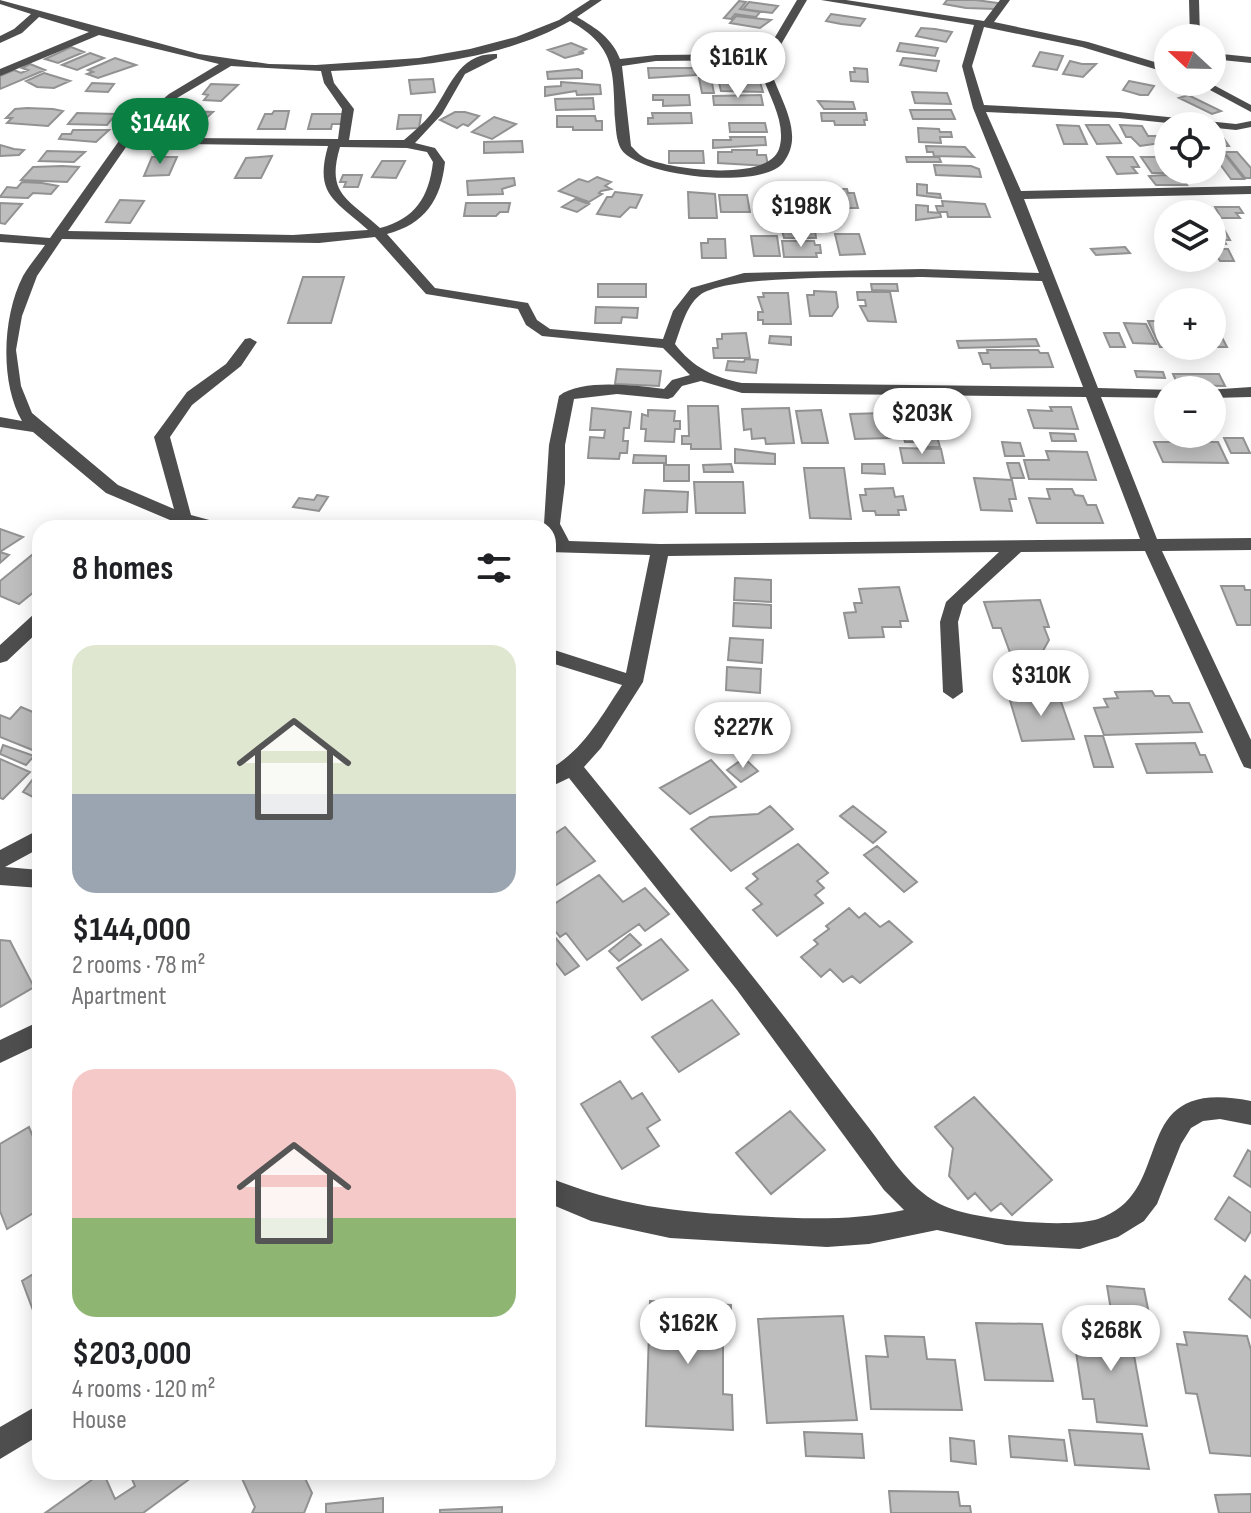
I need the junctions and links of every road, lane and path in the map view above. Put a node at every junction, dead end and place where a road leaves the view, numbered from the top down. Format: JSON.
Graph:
{"nodes":[{"id":1,"x":597,"y":0,"type":"edge"},
{"id":2,"x":802,"y":0,"type":"edge"},
{"id":3,"x":826,"y":0,"type":"edge"},
{"id":4,"x":915,"y":0,"type":"edge"},
{"id":5,"x":1005,"y":0,"type":"edge"},
{"id":6,"x":1194,"y":0,"type":"edge"},
{"id":7,"x":9,"y":1,"type":"edge"},
{"id":8,"x":39,"y":12,"type":"junction"},
{"id":9,"x":904,"y":12,"type":"junction"},
{"id":10,"x":571,"y":18,"type":"junction"},
{"id":11,"x":983,"y":24,"type":"junction"},
{"id":12,"x":1195,"y":24,"type":"edge"},
{"id":13,"x":101,"y":31,"type":"junction"},
{"id":14,"x":533,"y":36,"type":"junction"},
{"id":15,"x":0,"y":40,"type":"edge"},
{"id":16,"x":767,"y":57,"type":"junction"},
{"id":17,"x":1226,"y":57,"type":"edge"},
{"id":18,"x":1251,"y":60,"type":"edge"},
{"id":19,"x":229,"y":63,"type":"junction"},
{"id":20,"x":617,"y":63,"type":"junction"},
{"id":21,"x":1154,"y":65,"type":"edge"},
{"id":22,"x":325,"y":67,"type":"junction"},
{"id":23,"x":0,"y":73,"type":"edge"},
{"id":24,"x":1226,"y":96,"type":"edge"},
{"id":25,"x":979,"y":108,"type":"junction"},
{"id":26,"x":1251,"y":109,"type":"edge"},
{"id":27,"x":1251,"y":124,"type":"edge"},
{"id":28,"x":130,"y":133,"type":"junction"},
{"id":29,"x":339,"y":142,"type":"junction"},
{"id":30,"x":407,"y":144,"type":"junction"},
{"id":31,"x":1251,"y":190,"type":"edge"},
{"id":32,"x":1016,"y":195,"type":"junction"},
{"id":33,"x":375,"y":232,"type":"junction"},
{"id":34,"x":0,"y":238,"type":"edge"},
{"id":35,"x":55,"y":239,"type":"junction"},
{"id":36,"x":1048,"y":277,"type":"junction"},
{"id":37,"x":250,"y":342,"type":"dead end"},
{"id":38,"x":668,"y":344,"type":"junction"},
{"id":39,"x":701,"y":376,"type":"junction"},
{"id":40,"x":1251,"y":392,"type":"edge"},
{"id":41,"x":1091,"y":393,"type":"junction"},
{"id":42,"x":1154,"y":393,"type":"edge"},
{"id":43,"x":1226,"y":393,"type":"edge"},
{"id":44,"x":0,"y":422,"type":"edge"},
{"id":45,"x":38,"y":428,"type":"junction"},
{"id":46,"x":178,"y":517,"type":"junction"},
{"id":47,"x":171,"y":520,"type":"edge"},
{"id":48,"x":189,"y":520,"type":"edge"},
{"id":49,"x":552,"y":520,"type":"edge"},
{"id":50,"x":1251,"y":544,"type":"edge"},
{"id":51,"x":1151,"y":545,"type":"junction"},
{"id":52,"x":556,"y":546,"type":"edge"},
{"id":53,"x":1017,"y":546,"type":"junction"},
{"id":54,"x":660,"y":550,"type":"junction"},
{"id":55,"x":32,"y":627,"type":"edge"},
{"id":56,"x":0,"y":629,"type":"edge"},
{"id":57,"x":22,"y":636,"type":"junction"},
{"id":58,"x":0,"y":656,"type":"edge"},
{"id":59,"x":556,"y":658,"type":"edge"},
{"id":60,"x":634,"y":682,"type":"junction"},
{"id":61,"x":953,"y":692,"type":"dead end"},
{"id":62,"x":1249,"y":756,"type":"edge"},
{"id":63,"x":572,"y":767,"type":"junction"},
{"id":64,"x":556,"y":776,"type":"edge"},
{"id":65,"x":32,"y":842,"type":"edge"},
{"id":66,"x":0,"y":860,"type":"edge"},
{"id":67,"x":0,"y":876,"type":"edge"},
{"id":68,"x":32,"y":878,"type":"edge"},
{"id":69,"x":32,"y":1033,"type":"edge"},
{"id":70,"x":0,"y":1052,"type":"edge"},
{"id":71,"x":1251,"y":1113,"type":"edge"},
{"id":72,"x":556,"y":1193,"type":"edge"},
{"id":73,"x":936,"y":1217,"type":"junction"},
{"id":74,"x":32,"y":1423,"type":"edge"},
{"id":75,"x":0,"y":1444,"type":"edge"}],
"edges":[{"from":1,"to":10,"type":"street"},
{"from":2,"to":16,"type":"street"},
{"from":3,"to":9,"type":"street"},
{"from":4,"to":9,"type":"street"},
{"from":5,"to":11,"type":"street"},
{"from":6,"to":12,"type":"street"},
{"from":7,"to":8,"type":"street"},
{"from":8,"to":13,"type":"street"},
{"from":8,"to":15,"type":"street"},
{"from":9,"to":11,"type":"street"},
{"from":10,"to":14,"type":"street"},
{"from":10,"to":20,"type":"street"},
{"from":11,"to":21,"type":"street"},
{"from":11,"to":25,"type":"street"},
{"from":13,"to":19,"type":"street"},
{"from":13,"to":23,"type":"street"},
{"from":14,"to":22,"type":"street"},
{"from":14,"to":30,"type":"street"},
{"from":16,"to":20,"type":"street"},
{"from":16,"to":20,"type":"street"},
{"from":17,"to":18,"type":"street"},
{"from":19,"to":22,"type":"street"},
{"from":19,"to":28,"type":"street"},
{"from":22,"to":29,"type":"street"},
{"from":24,"to":26,"type":"street"},
{"from":25,"to":27,"type":"street"},
{"from":25,"to":32,"type":"street"},
{"from":28,"to":29,"type":"street"},
{"from":28,"to":35,"type":"street"},
{"from":29,"to":30,"type":"street"},
{"from":29,"to":33,"type":"street"},
{"from":30,"to":33,"type":"street"},
{"from":31,"to":32,"type":"street"},
{"from":32,"to":36,"type":"street"},
{"from":33,"to":35,"type":"street"},
{"from":33,"to":38,"type":"street"},
{"from":34,"to":35,"type":"street"},
{"from":35,"to":45,"type":"street"},
{"from":36,"to":38,"type":"street"},
{"from":36,"to":41,"type":"street"},
{"from":37,"to":46,"type":"street"},
{"from":38,"to":39,"type":"street"},
{"from":39,"to":41,"type":"street"},
{"from":39,"to":49,"type":"street"},
{"from":40,"to":43,"type":"street"},
{"from":41,"to":42,"type":"street"},
{"from":41,"to":51,"type":"street"},
{"from":44,"to":45,"type":"street"},
{"from":45,"to":46,"type":"street"},
{"from":46,"to":47,"type":"street"},
{"from":46,"to":48,"type":"street"},
{"from":50,"to":51,"type":"street"},
{"from":51,"to":53,"type":"street"},
{"from":51,"to":62,"type":"street"},
{"from":52,"to":54,"type":"street"},
{"from":53,"to":54,"type":"street"},
{"from":53,"to":61,"type":"street"},
{"from":54,"to":60,"type":"street"},
{"from":55,"to":57,"type":"street"},
{"from":56,"to":57,"type":"street"},
{"from":57,"to":58,"type":"street"},
{"from":59,"to":60,"type":"street"},
{"from":60,"to":63,"type":"street"},
{"from":63,"to":64,"type":"street"},
{"from":63,"to":73,"type":"street"},
{"from":65,"to":66,"type":"street"},
{"from":67,"to":68,"type":"street"},
{"from":69,"to":70,"type":"street"},
{"from":71,"to":73,"type":"street"},
{"from":72,"to":73,"type":"street"},
{"from":74,"to":75,"type":"street"}]}
